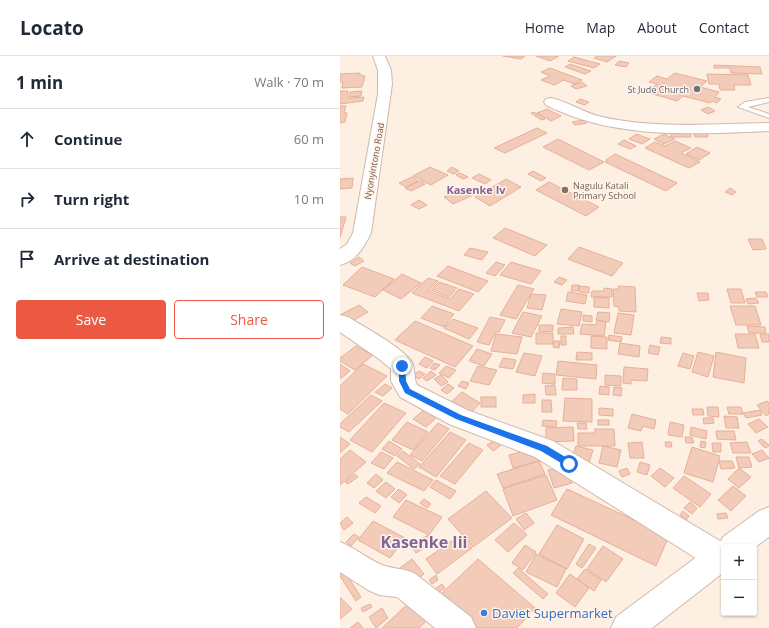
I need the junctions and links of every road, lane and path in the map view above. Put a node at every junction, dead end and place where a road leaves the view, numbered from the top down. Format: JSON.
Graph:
{"nodes":[{"id":1,"x":379,"y":56,"type":"edge"},
{"id":2,"x":769,"y":100,"type":"edge"},
{"id":3,"x":551,"y":102,"type":"dead end"},
{"id":4,"x":769,"y":116,"type":"edge"},
{"id":5,"x":769,"y":127,"type":"edge"},
{"id":6,"x":340,"y":259,"type":"edge"},
{"id":7,"x":340,"y":322,"type":"edge"},
{"id":8,"x":769,"y":520,"type":"edge"},
{"id":9,"x":738,"y":544,"type":"edge"},
{"id":10,"x":721,"y":550,"type":"edge"},
{"id":11,"x":340,"y":556,"type":"edge"},
{"id":12,"x":721,"y":557,"type":"edge"},
{"id":13,"x":460,"y":628,"type":"edge"},
{"id":14,"x":627,"y":628,"type":"edge"}],
"edges":[{"from":1,"to":6,"type":"street","name":"Nyonyintono Road"},
{"from":2,"to":4,"type":"lane"},
{"from":3,"to":5,"type":"street"},
{"from":7,"to":10,"type":"street"},
{"from":8,"to":9,"type":"street"},
{"from":11,"to":13,"type":"street"},
{"from":12,"to":14,"type":"street"}]}
